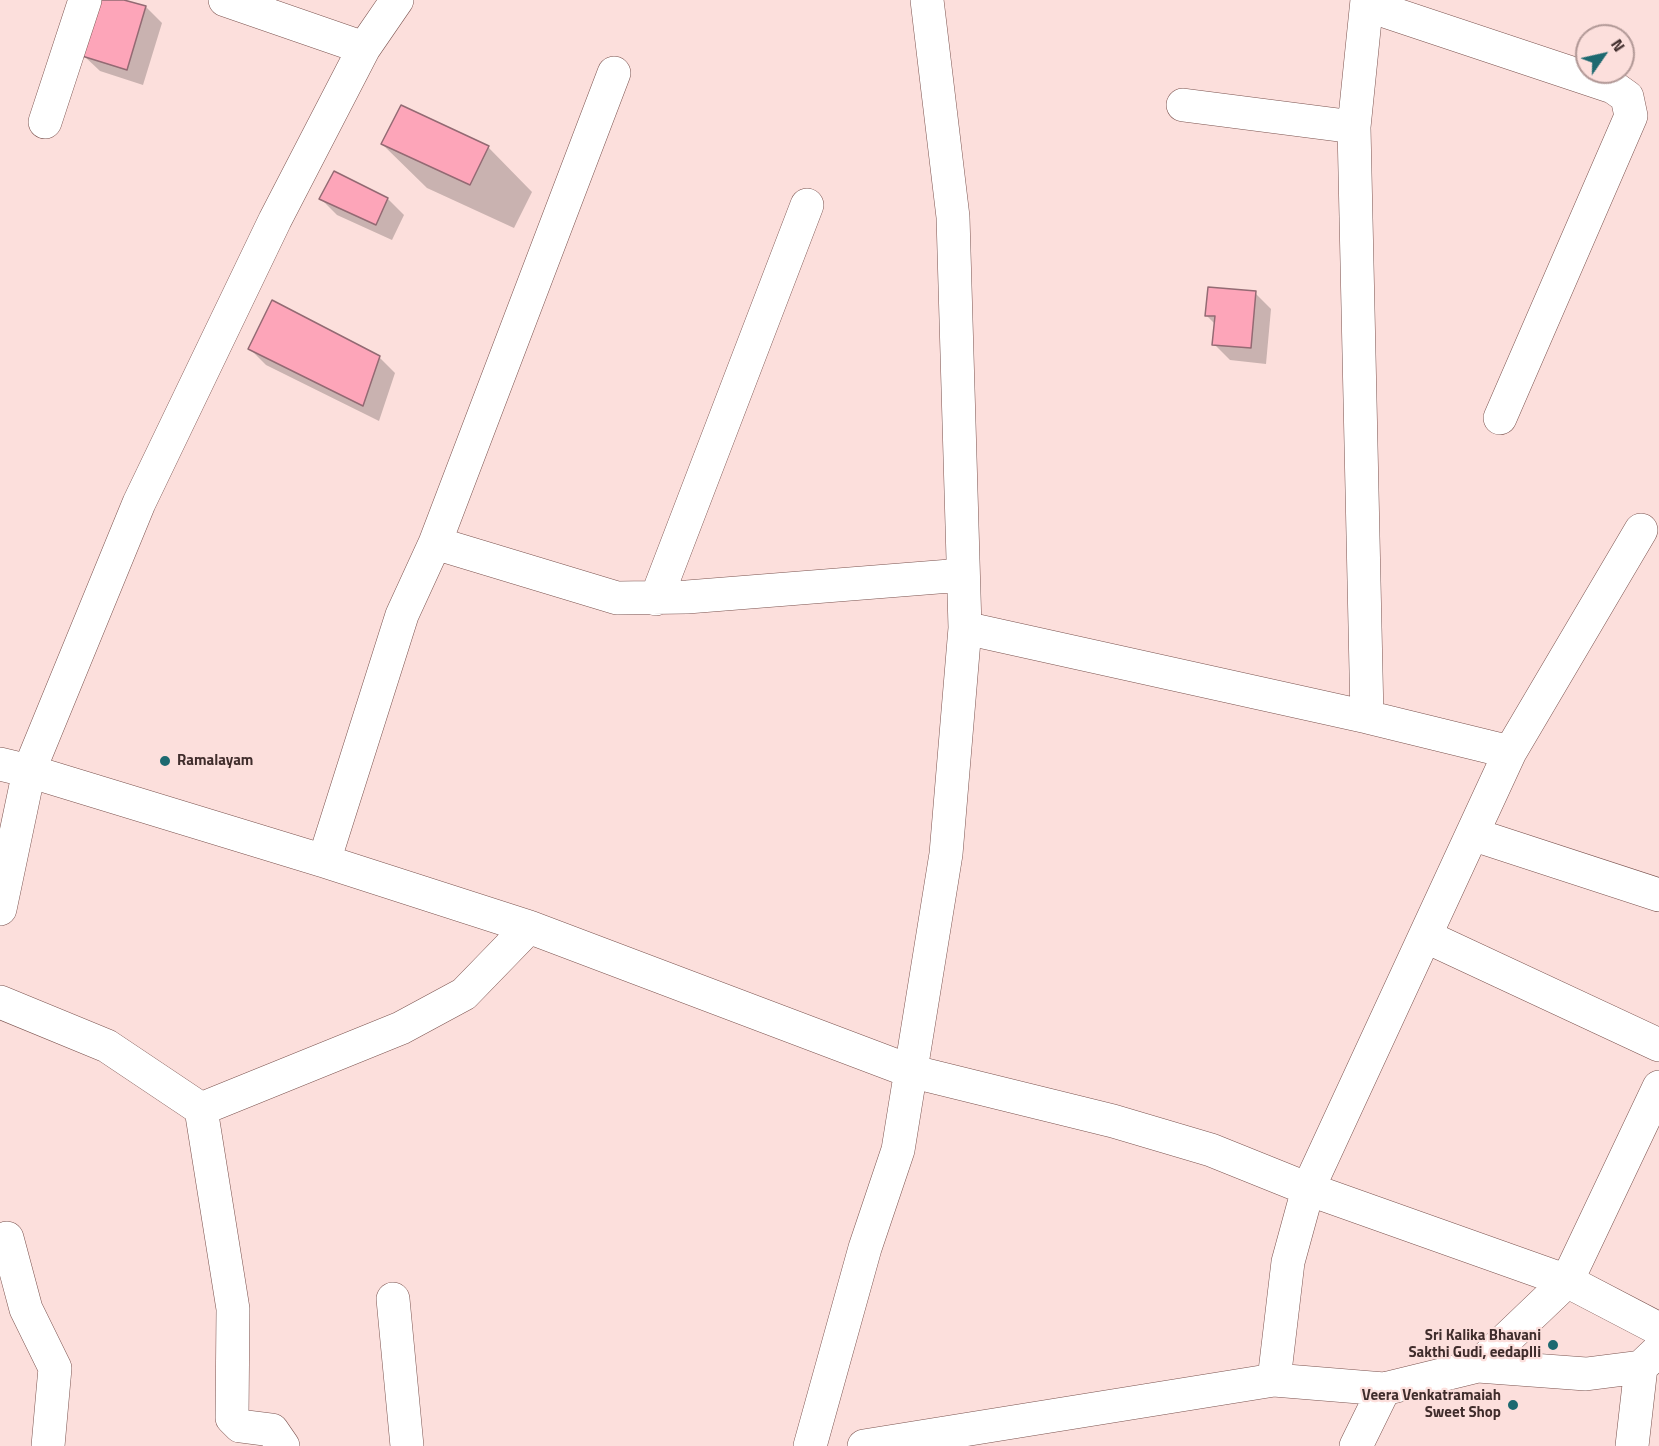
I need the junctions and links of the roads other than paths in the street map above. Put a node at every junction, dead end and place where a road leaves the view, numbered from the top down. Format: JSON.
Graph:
{"nodes":[{"id":1,"x":85,"y":0,"type":"edge"},
{"id":2,"x":225,"y":0,"type":"edge"},
{"id":3,"x":397,"y":0,"type":"edge"},
{"id":4,"x":927,"y":0,"type":"edge"},
{"id":5,"x":1367,"y":2,"type":"edge"},
{"id":6,"x":364,"y":48,"type":"junction"},
{"id":7,"x":614,"y":73,"type":"dead end"},
{"id":8,"x":1183,"y":105,"type":"dead end"},
{"id":9,"x":45,"y":122,"type":"dead end"},
{"id":10,"x":1354,"y":127,"type":"junction"},
{"id":11,"x":807,"y":205,"type":"dead end"},
{"id":12,"x":1500,"y":418,"type":"dead end"},
{"id":13,"x":1641,"y":530,"type":"dead end"},
{"id":14,"x":435,"y":543,"type":"junction"},
{"id":15,"x":963,"y":575,"type":"junction"},
{"id":16,"x":656,"y":598,"type":"junction"},
{"id":17,"x":965,"y":628,"type":"junction"},
{"id":18,"x":1367,"y":717,"type":"junction"},
{"id":19,"x":1510,"y":752,"type":"junction"},
{"id":20,"x":14,"y":768,"type":"edge"},
{"id":21,"x":1472,"y":834,"type":"junction"},
{"id":22,"x":324,"y":861,"type":"junction"},
{"id":23,"x":1659,"y":895,"type":"edge"},
{"id":24,"x":0,"y":909,"type":"edge"},
{"id":25,"x":529,"y":927,"type":"junction"},
{"id":26,"x":1425,"y":936,"type":"junction"},
{"id":27,"x":0,"y":1002,"type":"edge"},
{"id":28,"x":1659,"y":1045,"type":"edge"},
{"id":29,"x":910,"y":1071,"type":"junction"},
{"id":30,"x":1659,"y":1088,"type":"edge"},
{"id":31,"x":201,"y":1109,"type":"junction"},
{"id":32,"x":1308,"y":1190,"type":"junction"},
{"id":33,"x":7,"y":1238,"type":"dead end"},
{"id":34,"x":1568,"y":1281,"type":"junction"},
{"id":35,"x":393,"y":1299,"type":"dead end"},
{"id":36,"x":1659,"y":1329,"type":"edge"},
{"id":37,"x":1650,"y":1358,"type":"edge"},
{"id":38,"x":1478,"y":1366,"type":"junction"},
{"id":39,"x":1274,"y":1380,"type":"junction"},
{"id":40,"x":1384,"y":1389,"type":"junction"},
{"id":41,"x":48,"y":1446,"type":"edge"},
{"id":42,"x":283,"y":1446,"type":"edge"},
{"id":43,"x":407,"y":1446,"type":"edge"},
{"id":44,"x":810,"y":1446,"type":"edge"},
{"id":45,"x":864,"y":1446,"type":"edge"},
{"id":46,"x":1356,"y":1446,"type":"edge"},
{"id":47,"x":1632,"y":1446,"type":"edge"}],
"edges":[{"from":1,"to":9,"type":"street"},
{"from":2,"to":6,"type":"street"},
{"from":3,"to":6,"type":"street"},
{"from":4,"to":15,"type":"street"},
{"from":5,"to":10,"type":"street"},
{"from":5,"to":12,"type":"street"},
{"from":6,"to":20,"type":"street"},
{"from":7,"to":14,"type":"street"},
{"from":8,"to":10,"type":"street"},
{"from":10,"to":18,"type":"street"},
{"from":11,"to":16,"type":"street"},
{"from":13,"to":19,"type":"street"},
{"from":14,"to":16,"type":"street"},
{"from":14,"to":22,"type":"street"},
{"from":15,"to":16,"type":"street"},
{"from":15,"to":17,"type":"street"},
{"from":17,"to":18,"type":"street"},
{"from":17,"to":29,"type":"street"},
{"from":18,"to":19,"type":"street"},
{"from":19,"to":21,"type":"street"},
{"from":20,"to":22,"type":"street"},
{"from":20,"to":24,"type":"street"},
{"from":21,"to":23,"type":"street"},
{"from":21,"to":26,"type":"street"},
{"from":22,"to":25,"type":"street"},
{"from":25,"to":29,"type":"street"},
{"from":25,"to":31,"type":"street"},
{"from":26,"to":28,"type":"street"},
{"from":26,"to":32,"type":"street"},
{"from":27,"to":31,"type":"street"},
{"from":29,"to":32,"type":"street"},
{"from":29,"to":44,"type":"street"},
{"from":30,"to":34,"type":"street"},
{"from":31,"to":42,"type":"street"},
{"from":32,"to":34,"type":"street"},
{"from":32,"to":39,"type":"street"},
{"from":33,"to":41,"type":"street"},
{"from":34,"to":36,"type":"street"},
{"from":34,"to":38,"type":"street"},
{"from":35,"to":43,"type":"street"},
{"from":37,"to":38,"type":"street"},
{"from":37,"to":47,"type":"street"},
{"from":38,"to":40,"type":"street"},
{"from":39,"to":40,"type":"street"},
{"from":39,"to":45,"type":"street"},
{"from":40,"to":46,"type":"street"}]}
